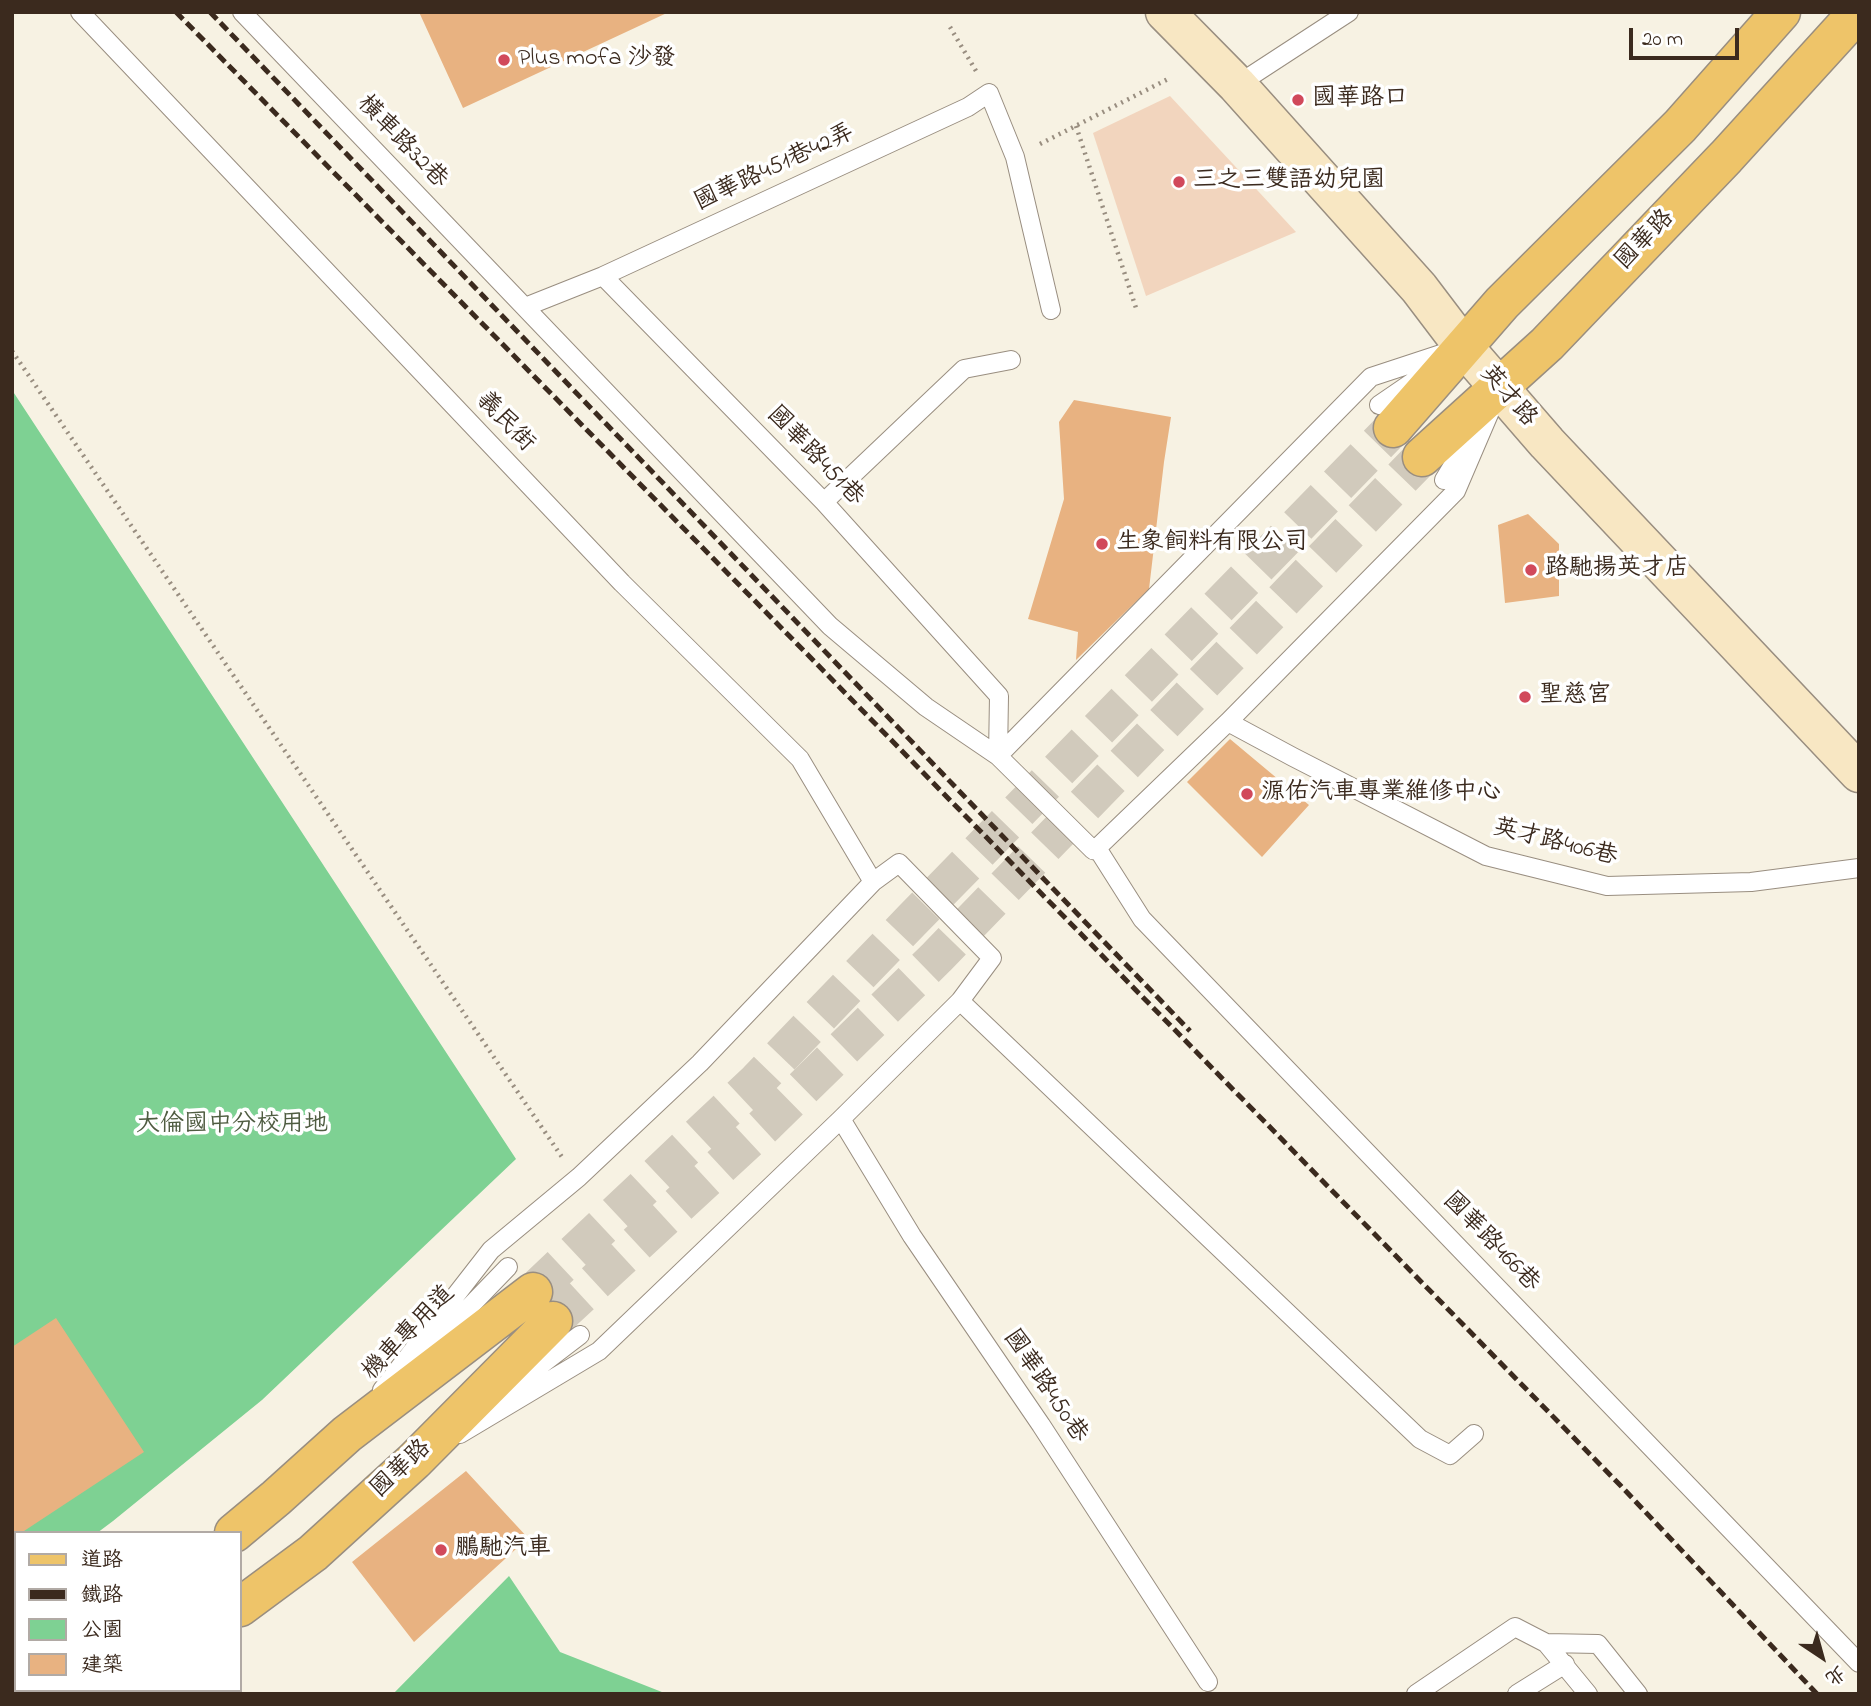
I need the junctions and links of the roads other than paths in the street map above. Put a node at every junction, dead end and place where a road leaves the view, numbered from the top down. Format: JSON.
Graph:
{"nodes":[{"id":1,"x":80,"y":12,"type":"edge"},
{"id":2,"x":242,"y":12,"type":"edge"},
{"id":3,"x":1165,"y":12,"type":"edge"},
{"id":4,"x":1349,"y":12,"type":"edge"},
{"id":5,"x":1780,"y":12,"type":"edge"},
{"id":6,"x":1858,"y":12,"type":"edge"},
{"id":7,"x":1237,"y":85,"type":"junction"},
{"id":8,"x":603,"y":276,"type":"junction"},
{"id":9,"x":525,"y":307,"type":"junction"},
{"id":10,"x":1051,"y":310,"type":"dead end"},
{"id":11,"x":1463,"y":346,"type":"junction"},
{"id":12,"x":1011,"y":360,"type":"dead end"},
{"id":13,"x":1500,"y":388,"type":"junction"},
{"id":14,"x":1386,"y":417,"type":"tunnel mouth"},
{"id":15,"x":1433,"y":468,"type":"tunnel mouth"},
{"id":16,"x":824,"y":502,"type":"junction"},
{"id":17,"x":1228,"y":722,"type":"junction"},
{"id":18,"x":998,"y":756,"type":"junction"},
{"id":19,"x":1859,"y":773,"type":"edge"},
{"id":20,"x":1097,"y":848,"type":"junction"},
{"id":21,"x":1859,"y":868,"type":"edge"},
{"id":22,"x":873,"y":882,"type":"junction"},
{"id":23,"x":960,"y":1001,"type":"junction"},
{"id":24,"x":841,"y":1119,"type":"junction"},
{"id":25,"x":347,"y":1434,"type":"junction"},
{"id":26,"x":1474,"y":1434,"type":"dead end"},
{"id":27,"x":414,"y":1461,"type":"junction"},
{"id":28,"x":236,"y":1531,"type":"edge"},
{"id":29,"x":242,"y":1605,"type":"edge"},
{"id":30,"x":1546,"y":1643,"type":"junction"},
{"id":31,"x":1859,"y":1663,"type":"edge"},
{"id":32,"x":1565,"y":1664,"type":"junction"},
{"id":33,"x":1208,"y":1682,"type":"dead end"},
{"id":34,"x":1416,"y":1694,"type":"edge"},
{"id":35,"x":1517,"y":1694,"type":"edge"},
{"id":36,"x":1588,"y":1694,"type":"edge"},
{"id":37,"x":1638,"y":1694,"type":"edge"}],
"edges":[{"from":1,"to":22,"type":"lane","name":"義民街"},
{"from":2,"to":9,"type":"lane","name":"橫車路32巷"},
{"from":3,"to":7,"type":"street","name":"英才路"},
{"from":4,"to":7,"type":"lane"},
{"from":5,"to":11,"type":"main road"},
{"from":6,"to":13,"type":"main road","name":"國華路"},
{"from":7,"to":11,"type":"street","name":"英才路"},
{"from":8,"to":9,"type":"lane"},
{"from":8,"to":10,"type":"lane","name":"國華路451巷42弄"},
{"from":8,"to":16,"type":"lane","name":"國華路451巷"},
{"from":9,"to":18,"type":"lane","name":"橫車路32巷"},
{"from":11,"to":13,"type":"street","name":"英才路"},
{"from":11,"to":14,"type":"main road"},
{"from":11,"to":18,"type":"lane"},
{"from":12,"to":16,"type":"lane"},
{"from":13,"to":15,"type":"main road","name":"國華路"},
{"from":13,"to":17,"type":"lane"},
{"from":13,"to":19,"type":"street","name":"英才路"},
{"from":16,"to":18,"type":"lane","name":"國華路451巷"},
{"from":17,"to":20,"type":"lane"},
{"from":17,"to":21,"type":"lane","name":"英才路406巷"},
{"from":18,"to":20,"type":"lane","name":"橫車路32巷"},
{"from":20,"to":31,"type":"lane","name":"國華路466巷"},
{"from":22,"to":23,"type":"lane"},
{"from":22,"to":25,"type":"lane"},
{"from":23,"to":24,"type":"lane"},
{"from":23,"to":26,"type":"lane"},
{"from":24,"to":27,"type":"lane"},
{"from":24,"to":33,"type":"lane","name":"國華路450巷"},
{"from":25,"to":27,"type":"main road","name":"國華路"},
{"from":25,"to":28,"type":"main road","name":"國華路"},
{"from":27,"to":29,"type":"main road","name":"國華路"},
{"from":30,"to":32,"type":"lane"},
{"from":30,"to":34,"type":"lane"},
{"from":30,"to":37,"type":"lane"},
{"from":32,"to":35,"type":"lane"},
{"from":32,"to":36,"type":"lane"}]}
